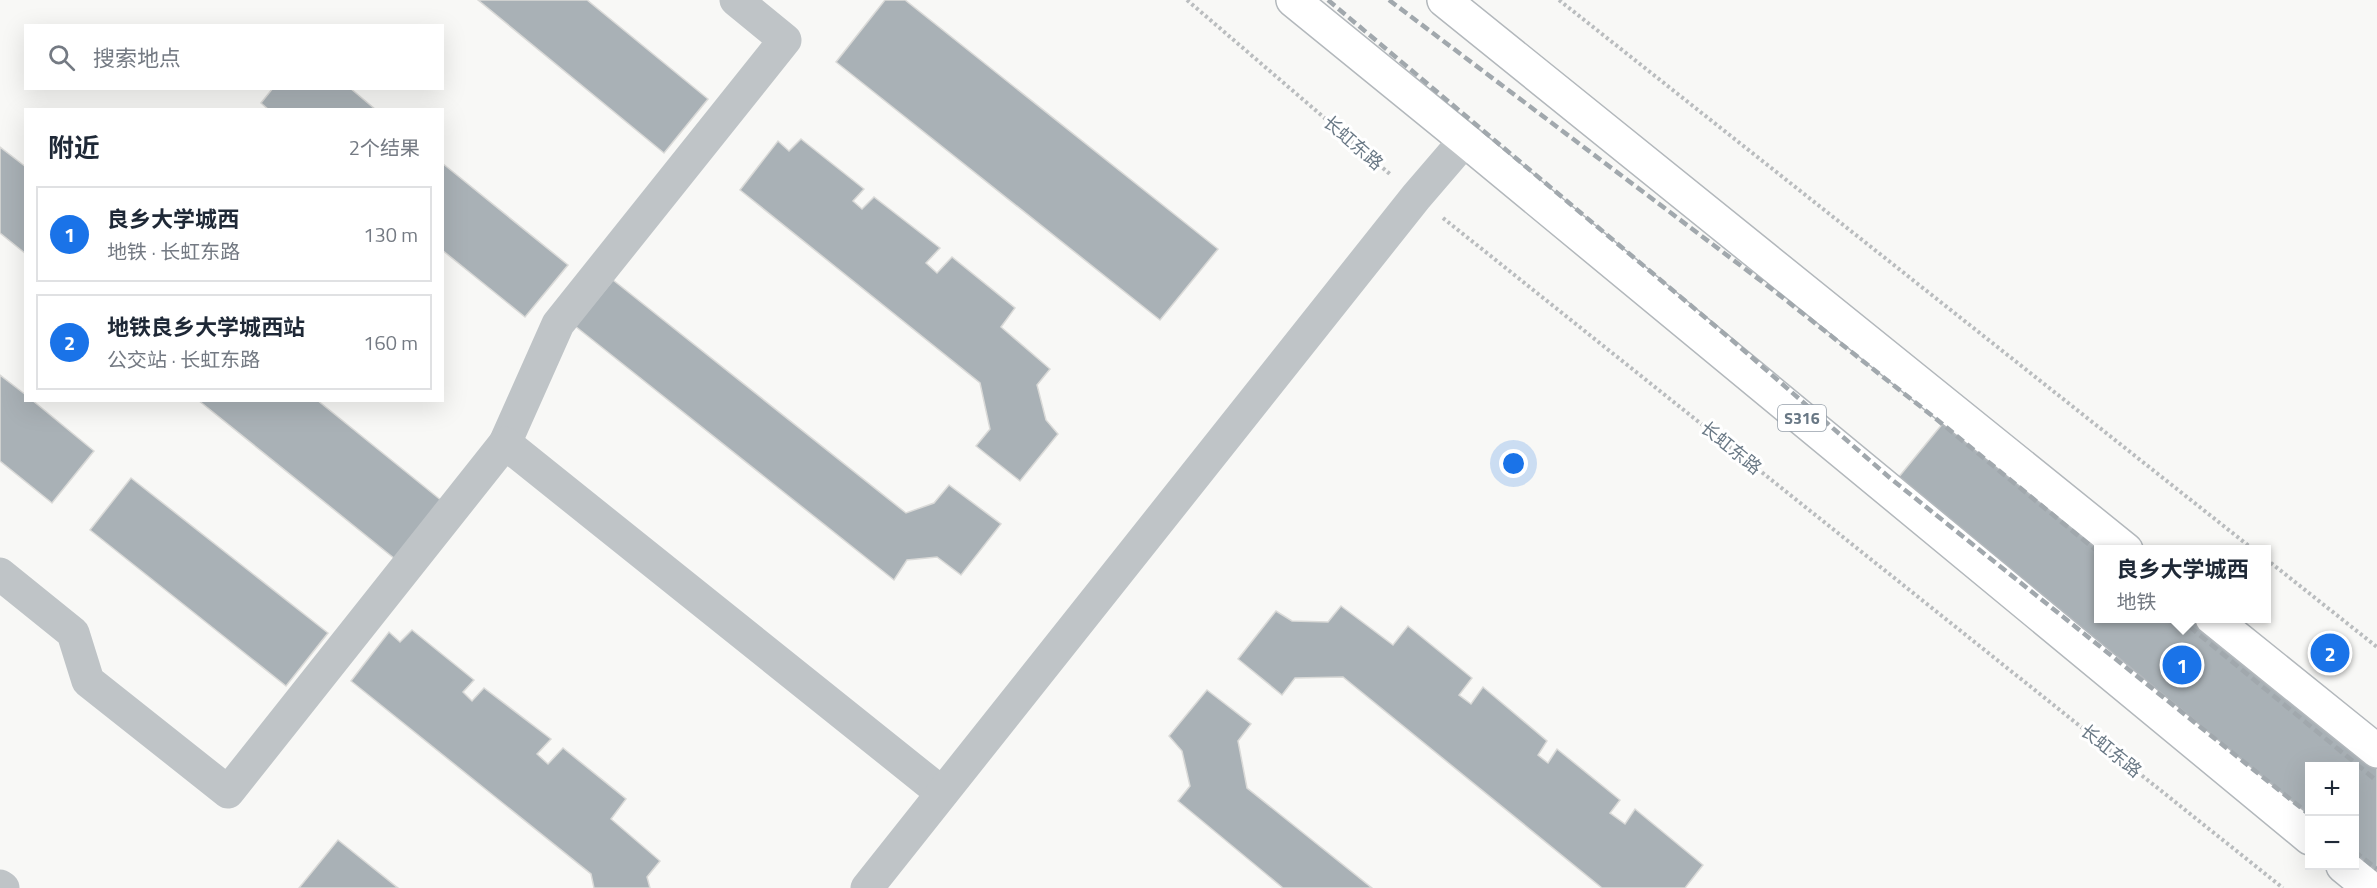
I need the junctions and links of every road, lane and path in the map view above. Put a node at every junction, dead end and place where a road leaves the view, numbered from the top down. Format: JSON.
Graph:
{"nodes":[{"id":1,"x":736,"y":0,"type":"edge"},
{"id":2,"x":1187,"y":0,"type":"edge"},
{"id":3,"x":1293,"y":0,"type":"edge"},
{"id":4,"x":1444,"y":0,"type":"edge"},
{"id":5,"x":1560,"y":0,"type":"edge"},
{"id":6,"x":1465,"y":140,"type":"junction"},
{"id":7,"x":1416,"y":196,"type":"junction"},
{"id":8,"x":505,"y":443,"type":"junction"},
{"id":9,"x":2121,"y":545,"type":"edge"},
{"id":10,"x":2249,"y":545,"type":"edge"},
{"id":11,"x":2271,"y":563,"type":"edge"},
{"id":12,"x":0,"y":574,"type":"edge"},
{"id":13,"x":2218,"y":623,"type":"edge"},
{"id":14,"x":2377,"y":647,"type":"edge"},
{"id":15,"x":2377,"y":751,"type":"edge"},
{"id":16,"x":942,"y":793,"type":"junction"},
{"id":17,"x":2305,"y":834,"type":"edge"},
{"id":18,"x":2348,"y":870,"type":"edge"},
{"id":19,"x":867,"y":888,"type":"edge"},
{"id":20,"x":2283,"y":888,"type":"edge"},
{"id":21,"x":2370,"y":888,"type":"edge"}],
"edges":[{"from":1,"to":8,"type":"street"},
{"from":2,"to":7,"type":"path","name":"长虹东路"},
{"from":3,"to":6,"type":"main road","number":"S316"},
{"from":4,"to":9,"type":"main road"},
{"from":5,"to":10,"type":"path"},
{"from":6,"to":7,"type":"street"},
{"from":6,"to":17,"type":"main road","number":"S316"},
{"from":7,"to":16,"type":"street"},
{"from":7,"to":20,"type":"path","name":"长虹东路"},
{"from":8,"to":12,"type":"street"},
{"from":8,"to":16,"type":"street"},
{"from":11,"to":14,"type":"path"},
{"from":13,"to":15,"type":"main road"},
{"from":16,"to":19,"type":"street"},
{"from":18,"to":21,"type":"main road"}]}
